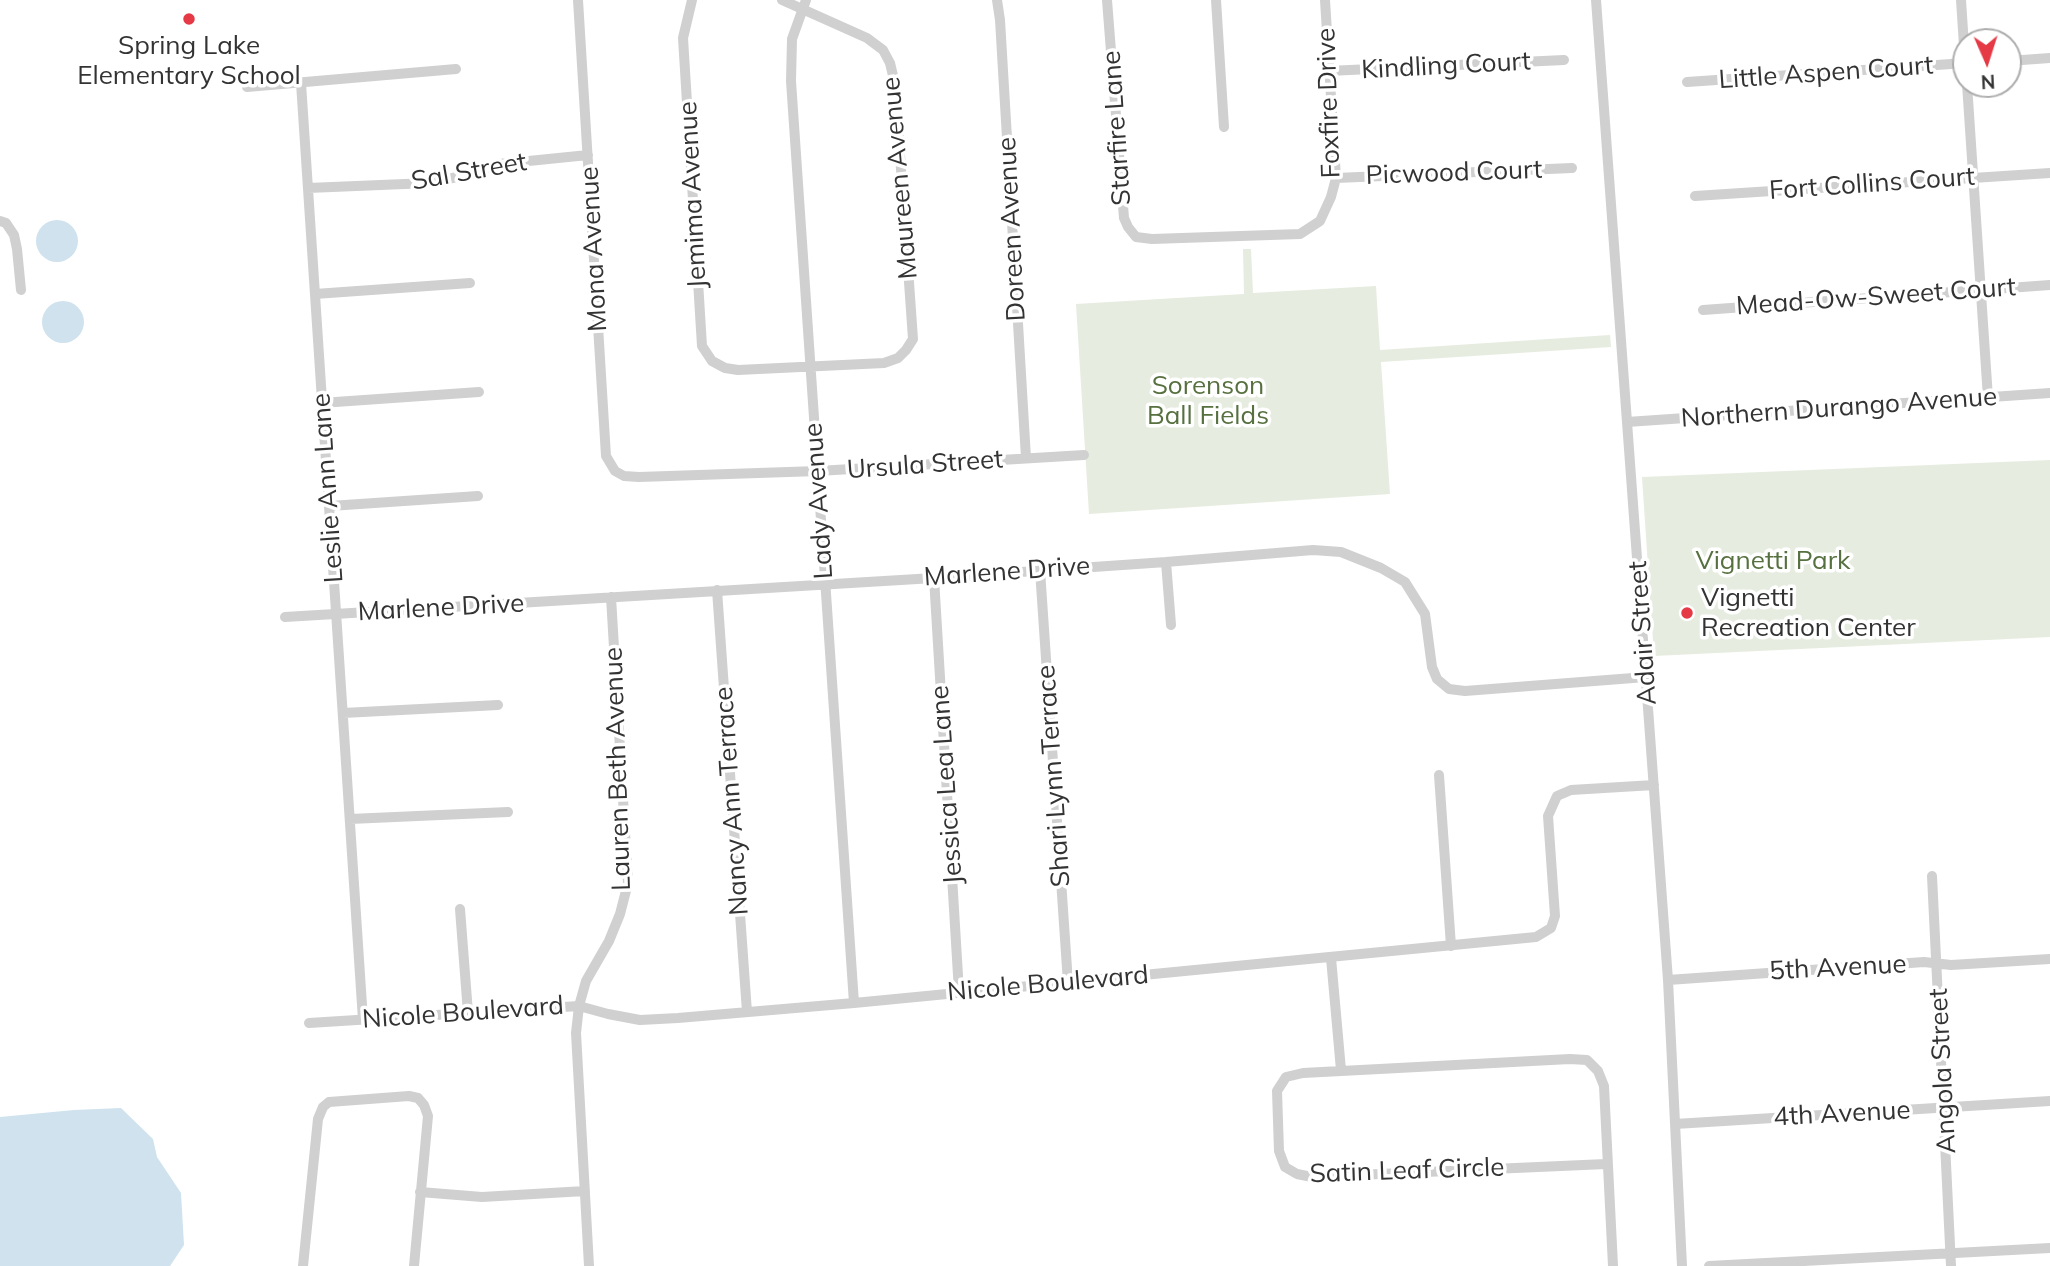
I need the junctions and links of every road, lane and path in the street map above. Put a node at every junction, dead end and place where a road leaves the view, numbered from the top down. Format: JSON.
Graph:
{"nodes":[{"id":1,"x":579,"y":0,"type":"edge"},
{"id":2,"x":692,"y":0,"type":"edge"},
{"id":3,"x":782,"y":0,"type":"edge"},
{"id":4,"x":997,"y":0,"type":"edge"},
{"id":5,"x":1107,"y":0,"type":"edge"},
{"id":6,"x":1216,"y":0,"type":"edge"},
{"id":7,"x":1325,"y":0,"type":"edge"},
{"id":8,"x":1597,"y":0,"type":"edge"},
{"id":9,"x":1961,"y":0,"type":"edge"},
{"id":10,"x":804,"y":4,"type":"edge"},
{"id":11,"x":1963,"y":28,"type":"edge"},
{"id":12,"x":2050,"y":58,"type":"edge"},
{"id":13,"x":1564,"y":60,"type":"dead end"},
{"id":14,"x":2022,"y":60,"type":"edge"},
{"id":15,"x":1952,"y":65,"type":"edge"},
{"id":16,"x":456,"y":69,"type":"dead end"},
{"id":17,"x":1328,"y":71,"type":"junction"},
{"id":18,"x":1687,"y":82,"type":"dead end"},
{"id":19,"x":301,"y":83,"type":"junction"},
{"id":20,"x":247,"y":86,"type":"dead end"},
{"id":21,"x":1968,"y":98,"type":"edge"},
{"id":22,"x":1224,"y":127,"type":"dead end"},
{"id":23,"x":588,"y":155,"type":"junction"},
{"id":24,"x":1572,"y":168,"type":"dead end"},
{"id":25,"x":2050,"y":173,"type":"edge"},
{"id":26,"x":1336,"y":178,"type":"junction"},
{"id":27,"x":1973,"y":178,"type":"junction"},
{"id":28,"x":308,"y":188,"type":"junction"},
{"id":29,"x":1695,"y":196,"type":"dead end"},
{"id":30,"x":0,"y":221,"type":"edge"},
{"id":31,"x":1300,"y":234,"type":"joint"},
{"id":32,"x":470,"y":283,"type":"dead end"},
{"id":33,"x":2050,"y":285,"type":"edge"},
{"id":34,"x":21,"y":290,"type":"dead end"},
{"id":35,"x":1981,"y":290,"type":"junction"},
{"id":36,"x":315,"y":294,"type":"junction"},
{"id":37,"x":1703,"y":310,"type":"dead end"},
{"id":38,"x":810,"y":367,"type":"junction"},
{"id":39,"x":479,"y":392,"type":"dead end"},
{"id":40,"x":2050,"y":393,"type":"edge"},
{"id":41,"x":1988,"y":398,"type":"junction"},
{"id":42,"x":321,"y":403,"type":"junction"},
{"id":43,"x":1628,"y":422,"type":"junction"},
{"id":44,"x":1084,"y":455,"type":"dead end"},
{"id":45,"x":1026,"y":458,"type":"junction"},
{"id":46,"x":818,"y":471,"type":"junction"},
{"id":47,"x":639,"y":477,"type":"joint"},
{"id":48,"x":478,"y":496,"type":"dead end"},
{"id":49,"x":330,"y":506,"type":"junction"},
{"id":50,"x":1166,"y":562,"type":"junction"},
{"id":51,"x":1040,"y":570,"type":"junction"},
{"id":52,"x":934,"y":578,"type":"junction"},
{"id":53,"x":824,"y":583,"type":"junction"},
{"id":54,"x":716,"y":590,"type":"junction"},
{"id":55,"x":611,"y":597,"type":"junction"},
{"id":56,"x":336,"y":614,"type":"junction"},
{"id":57,"x":285,"y":617,"type":"dead end"},
{"id":58,"x":1171,"y":625,"type":"dead end"},
{"id":59,"x":1646,"y":677,"type":"junction"},
{"id":60,"x":498,"y":705,"type":"dead end"},
{"id":61,"x":343,"y":713,"type":"junction"},
{"id":62,"x":1439,"y":775,"type":"dead end"},
{"id":63,"x":1654,"y":785,"type":"junction"},
{"id":64,"x":508,"y":812,"type":"dead end"},
{"id":65,"x":350,"y":819,"type":"junction"},
{"id":66,"x":1932,"y":876,"type":"dead end"},
{"id":67,"x":460,"y":909,"type":"dead end"},
{"id":68,"x":1451,"y":946,"type":"junction"},
{"id":69,"x":1331,"y":958,"type":"junction"},
{"id":70,"x":2050,"y":959,"type":"edge"},
{"id":71,"x":1937,"y":963,"type":"junction"},
{"id":72,"x":1668,"y":980,"type":"junction"},
{"id":73,"x":1068,"y":983,"type":"junction"},
{"id":74,"x":960,"y":992,"type":"junction"},
{"id":75,"x":854,"y":1003,"type":"junction"},
{"id":76,"x":579,"y":1006,"type":"junction"},
{"id":77,"x":747,"y":1012,"type":"junction"},
{"id":78,"x":468,"y":1013,"type":"junction"},
{"id":79,"x":363,"y":1020,"type":"junction"},
{"id":80,"x":309,"y":1023,"type":"dead end"},
{"id":81,"x":1341,"y":1070,"type":"junction"},
{"id":82,"x":2050,"y":1101,"type":"edge"},
{"id":83,"x":1945,"y":1108,"type":"junction"},
{"id":84,"x":1675,"y":1124,"type":"junction"},
{"id":85,"x":1606,"y":1164,"type":"junction"},
{"id":86,"x":585,"y":1191,"type":"junction"},
{"id":87,"x":420,"y":1192,"type":"junction"},
{"id":88,"x":2050,"y":1248,"type":"edge"},
{"id":89,"x":1951,"y":1260,"type":"edge"},
{"id":90,"x":303,"y":1266,"type":"edge"},
{"id":91,"x":414,"y":1266,"type":"edge"},
{"id":92,"x":589,"y":1266,"type":"edge"},
{"id":93,"x":1613,"y":1266,"type":"edge"},
{"id":94,"x":1682,"y":1266,"type":"edge"},
{"id":95,"x":1709,"y":1266,"type":"edge"}],
"edges":[{"from":1,"to":23,"type":"street","name":"Mona Avenue"},
{"from":2,"to":38,"type":"street","name":"Jemima Avenue"},
{"from":3,"to":10,"type":"street","name":"Maureen Avenue"},
{"from":4,"to":45,"type":"street","name":"Doreen Avenue"},
{"from":5,"to":31,"type":"street","name":"Starfire Lane"},
{"from":6,"to":22,"type":"street"},
{"from":7,"to":17,"type":"street","name":"Foxfire Drive"},
{"from":8,"to":43,"type":"street","name":"Adair Street"},
{"from":9,"to":11,"type":"street"},
{"from":10,"to":38,"type":"street","name":"Lady Avenue"},
{"from":10,"to":38,"type":"street","name":"Maureen Avenue"},
{"from":12,"to":14,"type":"street"},
{"from":13,"to":17,"type":"street","name":"Kindling Court"},
{"from":15,"to":18,"type":"street","name":"Little Aspen Court"},
{"from":16,"to":19,"type":"street"},
{"from":17,"to":26,"type":"street","name":"Foxfire Drive"},
{"from":19,"to":20,"type":"street"},
{"from":19,"to":28,"type":"street","name":"Leslie Ann Lane"},
{"from":21,"to":27,"type":"street"},
{"from":23,"to":28,"type":"street","name":"Sal Street"},
{"from":23,"to":47,"type":"street","name":"Mona Avenue"},
{"from":24,"to":26,"type":"street","name":"Picwood Court"},
{"from":25,"to":27,"type":"street","name":"Fort Collins Court"},
{"from":26,"to":31,"type":"street","name":"Foxfire Drive"},
{"from":27,"to":29,"type":"street","name":"Fort Collins Court"},
{"from":27,"to":35,"type":"street"},
{"from":28,"to":36,"type":"street","name":"Leslie Ann Lane"},
{"from":30,"to":34,"type":"street"},
{"from":32,"to":36,"type":"street"},
{"from":33,"to":35,"type":"street","name":"Mead-Ow-Sweet Court"},
{"from":35,"to":37,"type":"street","name":"Mead-Ow-Sweet Court"},
{"from":35,"to":41,"type":"street"},
{"from":36,"to":42,"type":"street","name":"Leslie Ann Lane"},
{"from":38,"to":46,"type":"street","name":"Lady Avenue"},
{"from":39,"to":42,"type":"street"},
{"from":40,"to":41,"type":"street","name":"Northern Durango Avenue"},
{"from":41,"to":43,"type":"street","name":"Northern Durango Avenue"},
{"from":42,"to":49,"type":"street","name":"Leslie Ann Lane"},
{"from":43,"to":59,"type":"street","name":"Adair Street"},
{"from":44,"to":45,"type":"street","name":"Ursula Street"},
{"from":45,"to":46,"type":"street","name":"Ursula Street"},
{"from":46,"to":47,"type":"street","name":"Ursula Street"},
{"from":46,"to":53,"type":"street","name":"Lady Avenue"},
{"from":48,"to":49,"type":"street"},
{"from":49,"to":56,"type":"street","name":"Leslie Ann Lane"},
{"from":50,"to":51,"type":"street","name":"Marlene Drive"},
{"from":50,"to":58,"type":"street"},
{"from":50,"to":59,"type":"street","name":"Marlene Drive"},
{"from":51,"to":52,"type":"street","name":"Marlene Drive"},
{"from":51,"to":73,"type":"street","name":"Shari Lynn Terrace"},
{"from":52,"to":53,"type":"street","name":"Marlene Drive"},
{"from":52,"to":74,"type":"street","name":"Jessica Lea Lane"},
{"from":53,"to":54,"type":"street","name":"Marlene Drive"},
{"from":53,"to":75,"type":"street","name":"Lady Avenue"},
{"from":54,"to":55,"type":"street","name":"Marlene Drive"},
{"from":54,"to":77,"type":"street","name":"Nancy Ann Terrace"},
{"from":55,"to":56,"type":"street","name":"Marlene Drive"},
{"from":55,"to":76,"type":"street","name":"Lauren Beth Avenue"},
{"from":56,"to":57,"type":"street","name":"Marlene Drive"},
{"from":56,"to":61,"type":"street","name":"Leslie Ann Lane"},
{"from":59,"to":63,"type":"street","name":"Adair Street"},
{"from":60,"to":61,"type":"street"},
{"from":61,"to":65,"type":"street","name":"Leslie Ann Lane"},
{"from":62,"to":68,"type":"street"},
{"from":63,"to":68,"type":"street","name":"Nicole Boulevard"},
{"from":63,"to":72,"type":"street","name":"Adair Street"},
{"from":64,"to":65,"type":"street"},
{"from":65,"to":79,"type":"street","name":"Leslie Ann Lane"},
{"from":66,"to":71,"type":"street","name":"Angola Street"},
{"from":67,"to":78,"type":"street"},
{"from":68,"to":69,"type":"street","name":"Nicole Boulevard"},
{"from":69,"to":73,"type":"street","name":"Nicole Boulevard"},
{"from":69,"to":81,"type":"street"},
{"from":70,"to":71,"type":"street","name":"5th Avenue"},
{"from":71,"to":72,"type":"street","name":"5th Avenue"},
{"from":71,"to":83,"type":"street","name":"Angola Street"},
{"from":72,"to":84,"type":"street","name":"Adair Street"},
{"from":73,"to":74,"type":"street","name":"Nicole Boulevard"},
{"from":74,"to":75,"type":"street","name":"Nicole Boulevard"},
{"from":75,"to":77,"type":"street","name":"Nicole Boulevard"},
{"from":76,"to":77,"type":"street","name":"Nicole Boulevard"},
{"from":76,"to":78,"type":"street","name":"Nicole Boulevard"},
{"from":76,"to":86,"type":"street","name":"Lauren Beth Avenue"},
{"from":78,"to":79,"type":"street","name":"Nicole Boulevard"},
{"from":79,"to":80,"type":"street","name":"Nicole Boulevard"},
{"from":81,"to":85,"type":"street","name":"Satin Leaf Circle"},
{"from":81,"to":85,"type":"street","name":"Satin Leaf Circle"},
{"from":82,"to":83,"type":"street","name":"4th Avenue"},
{"from":83,"to":84,"type":"street","name":"4th Avenue"},
{"from":83,"to":89,"type":"street","name":"Angola Street"},
{"from":84,"to":94,"type":"street","name":"Adair Street"},
{"from":85,"to":93,"type":"street"},
{"from":86,"to":87,"type":"street"},
{"from":86,"to":92,"type":"street","name":"Lauren Beth Avenue"},
{"from":87,"to":90,"type":"street"},
{"from":87,"to":91,"type":"street"},
{"from":88,"to":89,"type":"street"},
{"from":89,"to":95,"type":"street"}]}
